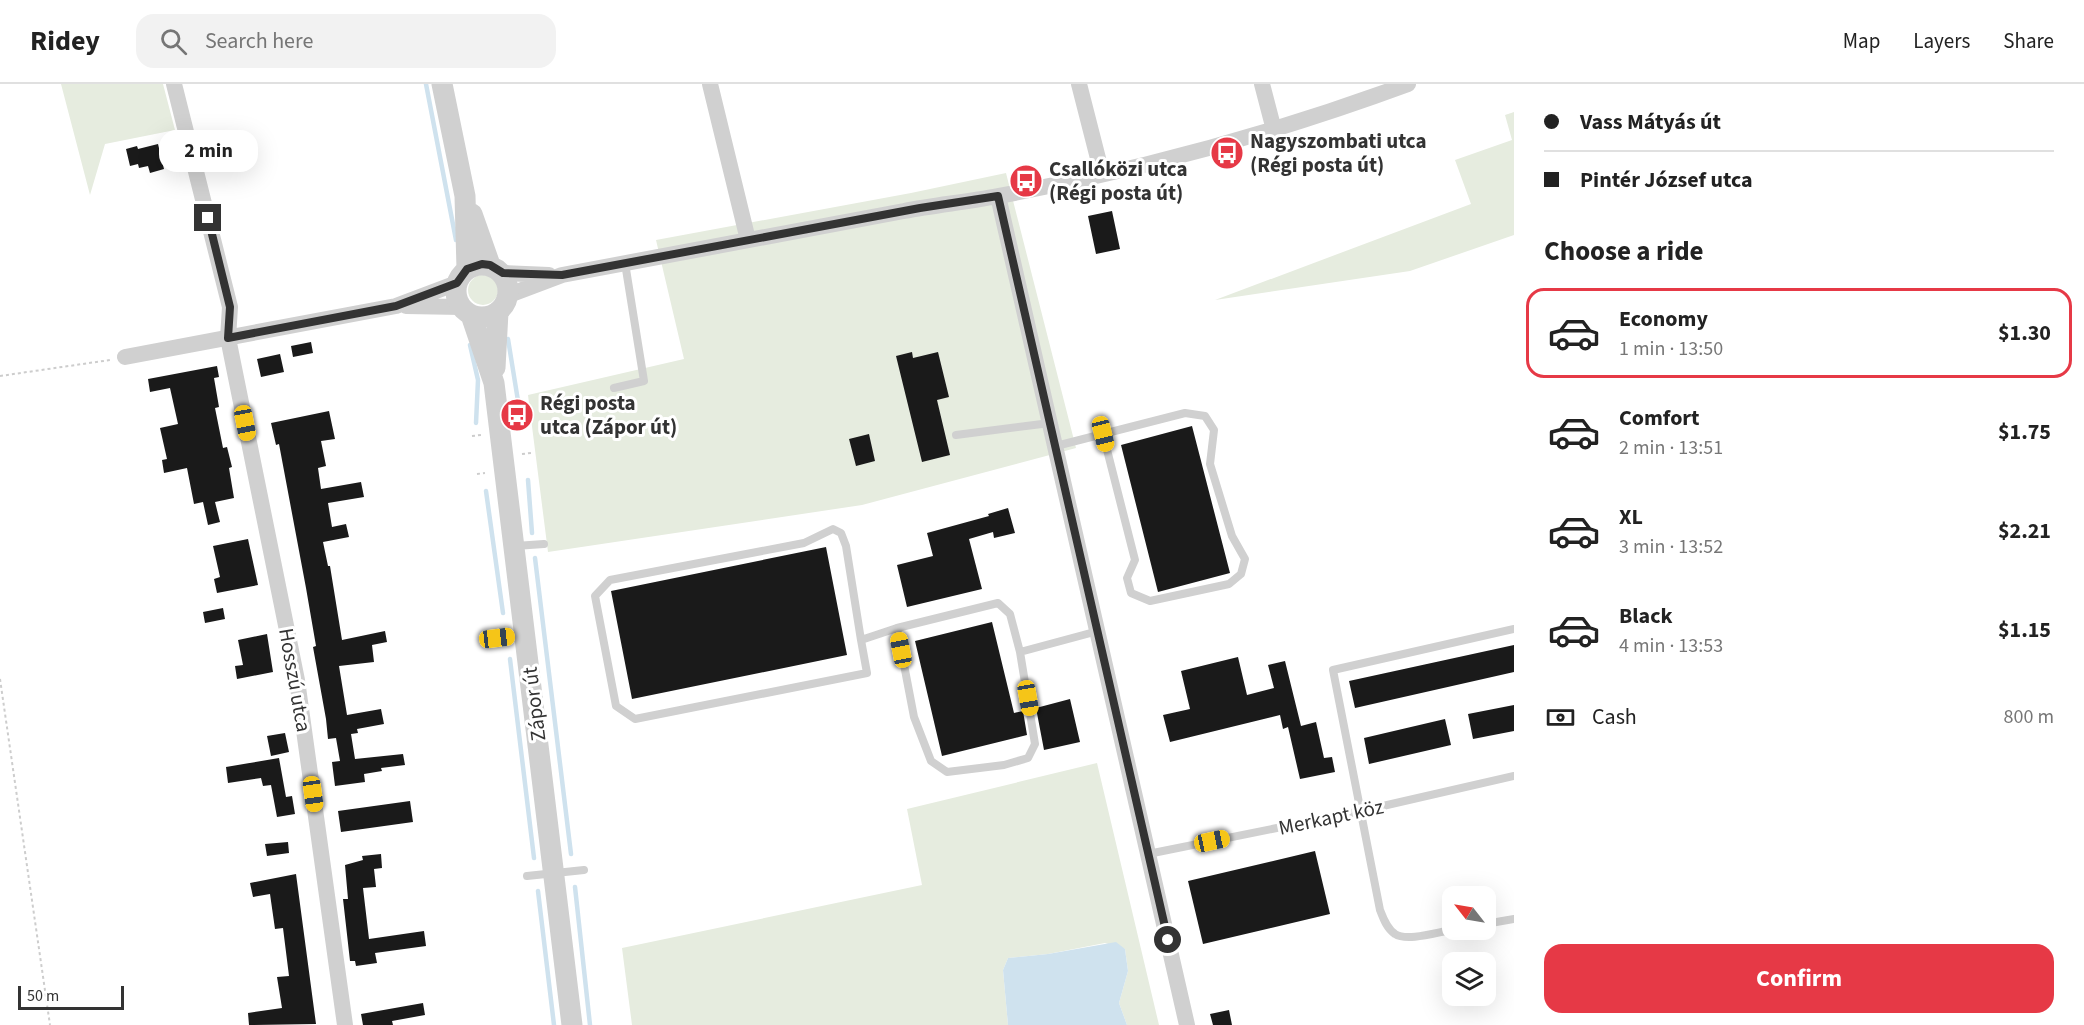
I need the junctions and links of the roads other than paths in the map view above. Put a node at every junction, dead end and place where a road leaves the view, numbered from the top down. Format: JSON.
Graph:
{"nodes":[{"id":1,"x":174,"y":84,"type":"edge"},
{"id":2,"x":442,"y":84,"type":"edge"},
{"id":3,"x":710,"y":84,"type":"edge"},
{"id":4,"x":1079,"y":84,"type":"edge"},
{"id":5,"x":1262,"y":84,"type":"edge"},
{"id":6,"x":1408,"y":84,"type":"edge"},
{"id":7,"x":1274,"y":130,"type":"junction"},
{"id":8,"x":1102,"y":174,"type":"junction"},
{"id":9,"x":465,"y":196,"type":"junction"},
{"id":10,"x":998,"y":196,"type":"junction"},
{"id":11,"x":748,"y":240,"type":"junction"},
{"id":12,"x":624,"y":263,"type":"junction"},
{"id":13,"x":496,"y":269,"type":"junction"},
{"id":14,"x":562,"y":275,"type":"junction"},
{"id":15,"x":462,"y":276,"type":"junction"},
{"id":16,"x":503,"y":303,"type":"junction"},
{"id":17,"x":396,"y":306,"type":"junction"},
{"id":18,"x":467,"y":311,"type":"junction"},
{"id":19,"x":228,"y":338,"type":"junction"},
{"id":20,"x":125,"y":357,"type":"road end"},
{"id":21,"x":494,"y":383,"type":"junction"},
{"id":22,"x":614,"y":388,"type":"dead end"},
{"id":23,"x":1050,"y":423,"type":"junction"},
{"id":24,"x":1103,"y":434,"type":"junction"},
{"id":25,"x":956,"y":435,"type":"dead end"},
{"id":26,"x":1056,"y":446,"type":"junction"},
{"id":27,"x":544,"y":544,"type":"dead end"},
{"id":28,"x":515,"y":546,"type":"junction"},
{"id":29,"x":897,"y":628,"type":"junction"},
{"id":30,"x":1514,"y":629,"type":"edge"},
{"id":31,"x":1098,"y":631,"type":"junction"},
{"id":32,"x":526,"y":635,"type":"junction"},
{"id":33,"x":497,"y":638,"type":"dead end"},
{"id":34,"x":861,"y":640,"type":"junction"},
{"id":35,"x":1020,"y":652,"type":"junction"},
{"id":36,"x":1514,"y":776,"type":"edge"},
{"id":37,"x":1361,"y":811,"type":"junction"},
{"id":38,"x":1148,"y":854,"type":"junction"},
{"id":39,"x":584,"y":870,"type":"dead end"},
{"id":40,"x":554,"y":873,"type":"junction"},
{"id":41,"x":527,"y":876,"type":"dead end"},
{"id":42,"x":1514,"y":919,"type":"edge"},
{"id":43,"x":1496,"y":922,"type":"edge"},
{"id":44,"x":1442,"y":932,"type":"edge"},
{"id":45,"x":345,"y":1025,"type":"edge"},
{"id":46,"x":572,"y":1025,"type":"edge"},
{"id":47,"x":1187,"y":1025,"type":"edge"}],
"edges":[{"from":1,"to":19,"type":"street","name":"Hosszú utca"},
{"from":2,"to":9,"type":"street"},
{"from":3,"to":11,"type":"street"},
{"from":4,"to":8,"type":"street"},
{"from":5,"to":7,"type":"street"},
{"from":6,"to":7,"type":"street"},
{"from":7,"to":8,"type":"street"},
{"from":8,"to":10,"type":"street"},
{"from":9,"to":13,"type":"street"},
{"from":9,"to":15,"type":"street"},
{"from":10,"to":11,"type":"street"},
{"from":10,"to":23,"type":"street"},
{"from":11,"to":12,"type":"street"},
{"from":12,"to":14,"type":"street"},
{"from":12,"to":22,"type":"lane"},
{"from":13,"to":14,"type":"street"},
{"from":13,"to":15,"type":"street"},
{"from":13,"to":16,"type":"street"},
{"from":14,"to":16,"type":"street"},
{"from":15,"to":17,"type":"street"},
{"from":15,"to":18,"type":"street"},
{"from":16,"to":18,"type":"street"},
{"from":16,"to":21,"type":"street","name":"Zápor út"},
{"from":17,"to":18,"type":"street"},
{"from":17,"to":19,"type":"street"},
{"from":18,"to":21,"type":"street","name":"Zápor út"},
{"from":19,"to":20,"type":"street"},
{"from":19,"to":45,"type":"street","name":"Hosszú utca"},
{"from":21,"to":28,"type":"street","name":"Zápor út"},
{"from":23,"to":25,"type":"lane"},
{"from":23,"to":26,"type":"street"},
{"from":24,"to":24,"type":"lane"},
{"from":24,"to":26,"type":"lane"},
{"from":26,"to":31,"type":"street"},
{"from":27,"to":28,"type":"lane"},
{"from":28,"to":32,"type":"street","name":"Zápor út"},
{"from":29,"to":34,"type":"lane"},
{"from":29,"to":35,"type":"lane"},
{"from":29,"to":35,"type":"lane"},
{"from":30,"to":37,"type":"lane"},
{"from":31,"to":35,"type":"lane"},
{"from":31,"to":38,"type":"street"},
{"from":32,"to":33,"type":"lane"},
{"from":32,"to":40,"type":"street","name":"Zápor út"},
{"from":34,"to":34,"type":"lane"},
{"from":36,"to":37,"type":"lane","name":"Merkapt köz"},
{"from":37,"to":38,"type":"lane","name":"Merkapt köz"},
{"from":37,"to":44,"type":"lane"},
{"from":38,"to":47,"type":"street"},
{"from":39,"to":40,"type":"lane"},
{"from":40,"to":41,"type":"lane"},
{"from":40,"to":46,"type":"street","name":"Zápor út"},
{"from":42,"to":43,"type":"lane"}]}
